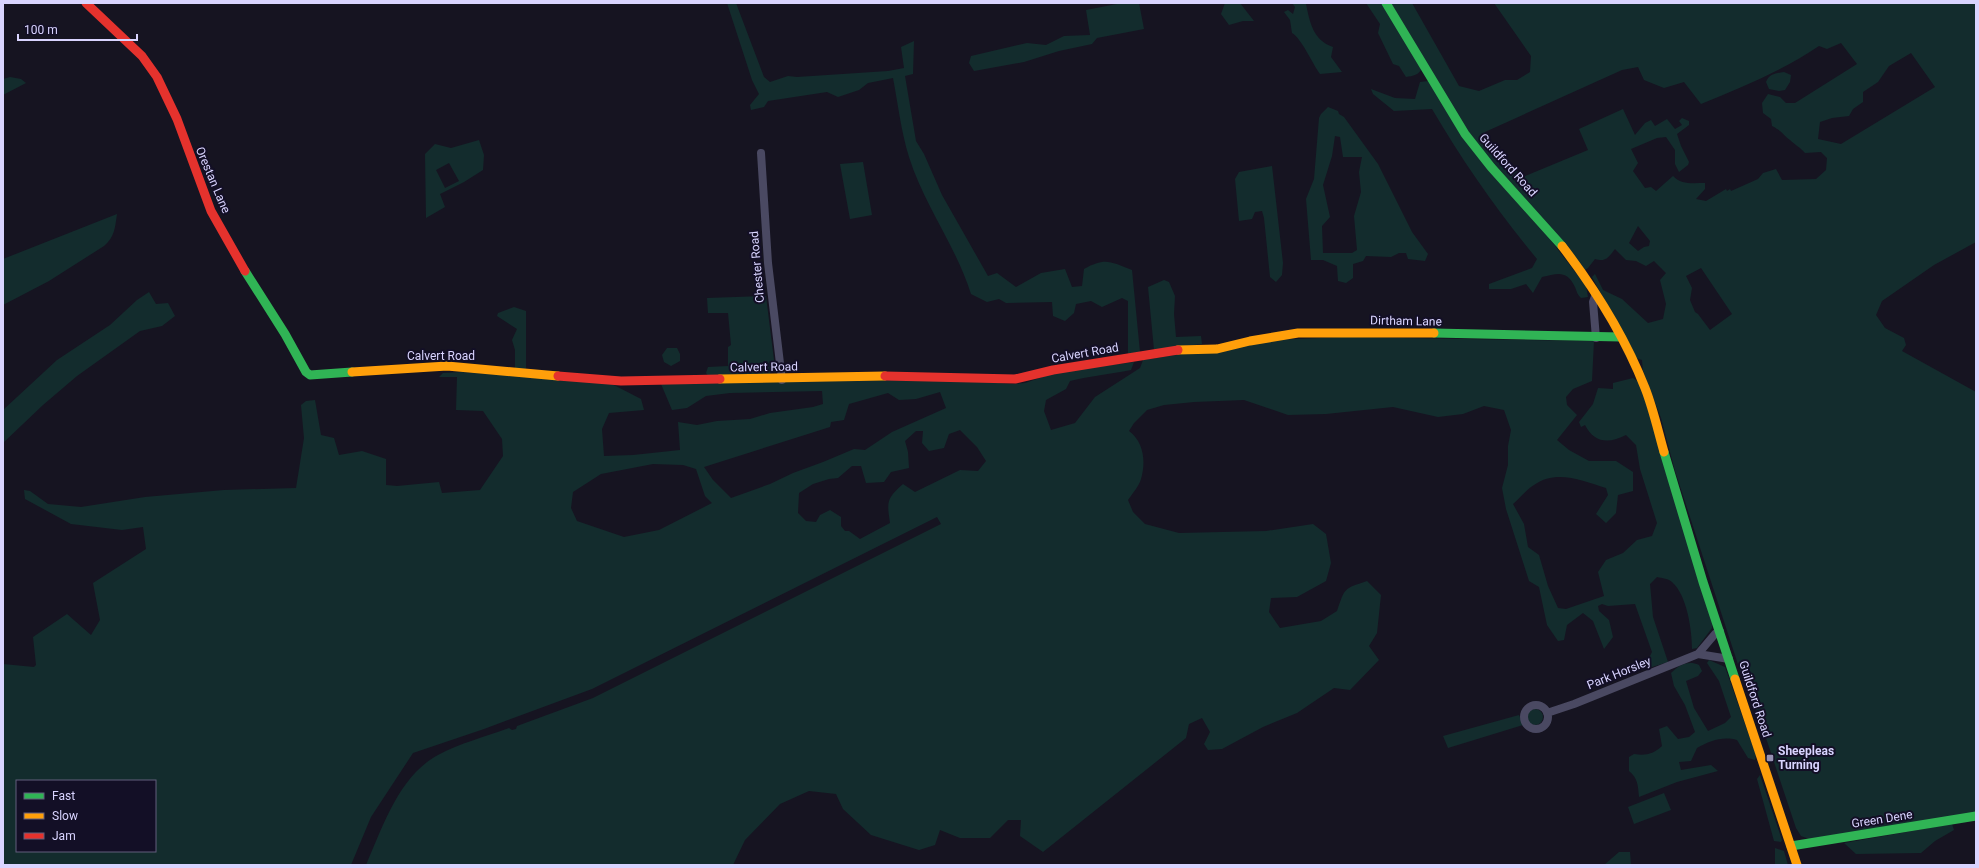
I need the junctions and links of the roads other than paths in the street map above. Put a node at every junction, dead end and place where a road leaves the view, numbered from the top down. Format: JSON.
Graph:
{"nodes":[{"id":1,"x":86,"y":3,"type":"edge"},
{"id":2,"x":1386,"y":3,"type":"edge"},
{"id":3,"x":761,"y":153,"type":"dead end"},
{"id":4,"x":1596,"y":294,"type":"junction"},
{"id":5,"x":1620,"y":337,"type":"junction"},
{"id":6,"x":1596,"y":338,"type":"junction"},
{"id":7,"x":1217,"y":349,"type":"joint"},
{"id":8,"x":310,"y":375,"type":"joint"},
{"id":9,"x":782,"y":380,"type":"junction"},
{"id":10,"x":1720,"y":631,"type":"junction"},
{"id":11,"x":1698,"y":654,"type":"junction"},
{"id":12,"x":1729,"y":659,"type":"junction"},
{"id":13,"x":1547,"y":713,"type":"dead end"},
{"id":14,"x":1976,"y":816,"type":"edge"},
{"id":15,"x":1791,"y":846,"type":"junction"},
{"id":16,"x":1797,"y":865,"type":"edge"}],
"edges":[{"from":1,"to":8,"type":"street","name":"Orestan Lane"},
{"from":2,"to":4,"type":"street","name":"Guildford Road"},
{"from":3,"to":9,"type":"street","name":"Chester Road"},
{"from":4,"to":5,"type":"street","name":"Guildford Road"},
{"from":4,"to":6,"type":"street"},
{"from":5,"to":6,"type":"street","name":"Dirtham Lane"},
{"from":5,"to":10,"type":"street","name":"Guildford Road"},
{"from":6,"to":7,"type":"street","name":"Dirtham Lane"},
{"from":7,"to":9,"type":"street","name":"Calvert Road"},
{"from":8,"to":9,"type":"street","name":"Calvert Road"},
{"from":10,"to":11,"type":"street","name":"Park Horsley"},
{"from":10,"to":12,"type":"street","name":"Guildford Road"},
{"from":11,"to":12,"type":"street"},
{"from":11,"to":13,"type":"street","name":"Park Horsley"},
{"from":12,"to":15,"type":"street","name":"Guildford Road"},
{"from":14,"to":15,"type":"street","name":"Green Dene"},
{"from":15,"to":16,"type":"street","name":"Guildford Road"}]}
